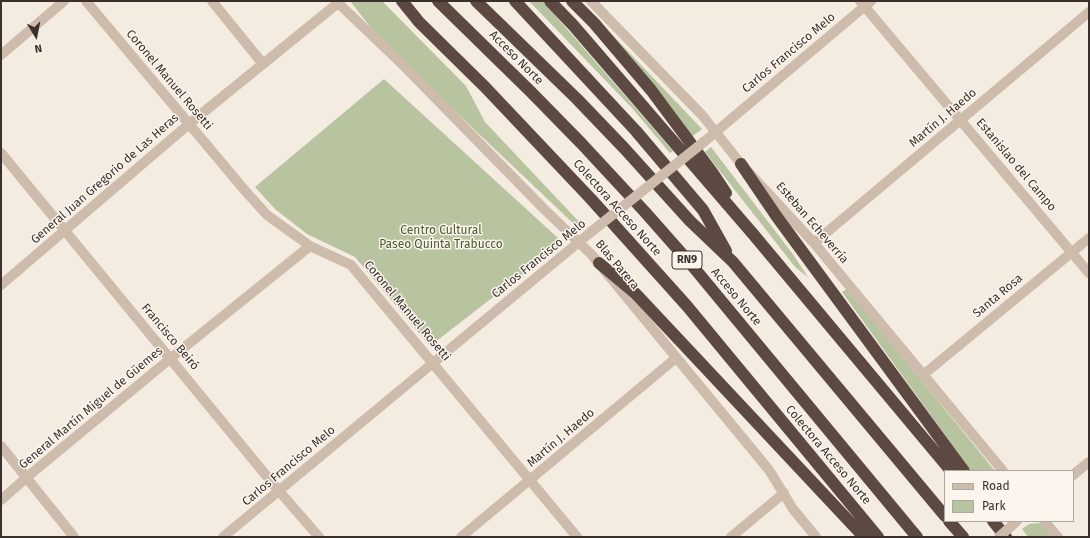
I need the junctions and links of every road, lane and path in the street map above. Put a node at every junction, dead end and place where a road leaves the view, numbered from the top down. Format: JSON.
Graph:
{"nodes":[{"id":1,"x":64,"y":1,"type":"edge"},
{"id":2,"x":86,"y":1,"type":"edge"},
{"id":3,"x":212,"y":1,"type":"edge"},
{"id":4,"x":402,"y":1,"type":"edge"},
{"id":5,"x":438,"y":1,"type":"edge"},
{"id":6,"x":476,"y":1,"type":"edge"},
{"id":7,"x":515,"y":1,"type":"edge"},
{"id":8,"x":550,"y":1,"type":"edge"},
{"id":9,"x":572,"y":1,"type":"edge"},
{"id":10,"x":337,"y":2,"type":"edge"},
{"id":11,"x":594,"y":2,"type":"edge"},
{"id":12,"x":865,"y":3,"type":"edge"},
{"id":13,"x":1089,"y":12,"type":"edge"},
{"id":14,"x":1,"y":54,"type":"edge"},
{"id":15,"x":263,"y":64,"type":"junction"},
{"id":16,"x":960,"y":120,"type":"junction"},
{"id":17,"x":189,"y":124,"type":"junction"},
{"id":18,"x":715,"y":132,"type":"junction"},
{"id":19,"x":1,"y":153,"type":"edge"},
{"id":20,"x":741,"y":164,"type":"junction"},
{"id":21,"x":64,"y":231,"type":"junction"},
{"id":22,"x":753,"y":234,"type":"junction"},
{"id":23,"x":1089,"y":238,"type":"edge"},
{"id":24,"x":579,"y":242,"type":"junction"},
{"id":25,"x":814,"y":243,"type":"junction"},
{"id":26,"x":310,"y":246,"type":"junction"},
{"id":27,"x":1072,"y":252,"type":"junction"},
{"id":28,"x":733,"y":262,"type":"junction"},
{"id":29,"x":599,"y":263,"type":"junction"},
{"id":30,"x":1089,"y":273,"type":"edge"},
{"id":31,"x":1,"y":285,"type":"edge"},
{"id":32,"x":171,"y":358,"type":"junction"},
{"id":33,"x":676,"y":358,"type":"junction"},
{"id":34,"x":433,"y":363,"type":"junction"},
{"id":35,"x":923,"y":375,"type":"junction"},
{"id":36,"x":1,"y":446,"type":"edge"},
{"id":37,"x":1089,"y":462,"type":"edge"},
{"id":38,"x":950,"y":470,"type":"edge"},
{"id":39,"x":963,"y":470,"type":"edge"},
{"id":40,"x":1002,"y":470,"type":"edge"},
{"id":41,"x":1074,"y":474,"type":"edge"},
{"id":42,"x":27,"y":477,"type":"junction"},
{"id":43,"x":530,"y":480,"type":"junction"},
{"id":44,"x":279,"y":491,"type":"junction"},
{"id":45,"x":784,"y":493,"type":"junction"},
{"id":46,"x":1,"y":500,"type":"edge"},
{"id":47,"x":944,"y":515,"type":"edge"},
{"id":48,"x":950,"y":522,"type":"edge"},
{"id":49,"x":995,"y":522,"type":"edge"},
{"id":50,"x":1016,"y":522,"type":"edge"},
{"id":51,"x":1045,"y":522,"type":"edge"},
{"id":52,"x":1002,"y":535,"type":"edge"},
{"id":53,"x":74,"y":537,"type":"edge"},
{"id":54,"x":223,"y":537,"type":"edge"},
{"id":55,"x":319,"y":537,"type":"edge"},
{"id":56,"x":462,"y":537,"type":"edge"},
{"id":57,"x":577,"y":537,"type":"edge"},
{"id":58,"x":731,"y":537,"type":"edge"},
{"id":59,"x":816,"y":537,"type":"edge"},
{"id":60,"x":864,"y":537,"type":"edge"},
{"id":61,"x":878,"y":537,"type":"edge"},
{"id":62,"x":917,"y":537,"type":"edge"},
{"id":63,"x":963,"y":537,"type":"edge"},
{"id":64,"x":1058,"y":537,"type":"edge"}],
"edges":[{"from":1,"to":14,"type":"street"},
{"from":2,"to":17,"type":"street","name":"Coronel Manuel Rosetti"},
{"from":3,"to":15,"type":"street"},
{"from":4,"to":61,"type":"highway","name":"Colectora Acceso Norte"},
{"from":5,"to":62,"type":"highway","name":"Acceso Norte","number":"RN9"},
{"from":6,"to":28,"type":"highway","name":"Acceso Norte","number":"RN9"},
{"from":7,"to":28,"type":"highway"},
{"from":8,"to":22,"type":"highway"},
{"from":9,"to":22,"type":"highway"},
{"from":10,"to":15,"type":"street","name":"General Juan Gregorio de Las Heras"},
{"from":10,"to":24,"type":"street","name":"Blas Parera"},
{"from":11,"to":18,"type":"street","name":"Esteban Echeverría"},
{"from":12,"to":16,"type":"street","name":"Estanislao del Campo"},
{"from":12,"to":18,"type":"street","name":"Carlos Francisco Melo"},
{"from":13,"to":16,"type":"street","name":"Martín J. Haedo"},
{"from":15,"to":17,"type":"street","name":"General Juan Gregorio de Las Heras"},
{"from":16,"to":25,"type":"street","name":"Martín J. Haedo"},
{"from":16,"to":27,"type":"street","name":"Estanislao del Campo"},
{"from":17,"to":21,"type":"street","name":"General Juan Gregorio de Las Heras"},
{"from":17,"to":26,"type":"street","name":"Coronel Manuel Rosetti"},
{"from":18,"to":20,"type":"street","name":"Esteban Echeverría"},
{"from":18,"to":24,"type":"street","name":"Carlos Francisco Melo","bridge":true},
{"from":19,"to":21,"type":"street","name":"Francisco Beiró"},
{"from":20,"to":25,"type":"street","name":"Esteban Echeverría"},
{"from":20,"to":39,"type":"highway"},
{"from":21,"to":31,"type":"street","name":"General Juan Gregorio de Las Heras"},
{"from":21,"to":32,"type":"street","name":"Francisco Beiró"},
{"from":22,"to":38,"type":"highway"},
{"from":23,"to":27,"type":"street","name":"Santa Rosa"},
{"from":24,"to":29,"type":"street","name":"Blas Parera"},
{"from":24,"to":34,"type":"street","name":"Carlos Francisco Melo"},
{"from":25,"to":35,"type":"street","name":"Esteban Echeverría"},
{"from":26,"to":32,"type":"street","name":"General Martín Miguel de Güemes"},
{"from":26,"to":34,"type":"street","name":"Coronel Manuel Rosetti"},
{"from":27,"to":30,"type":"street","name":"Estanislao del Campo"},
{"from":27,"to":35,"type":"street","name":"Santa Rosa"},
{"from":28,"to":47,"type":"highway","name":"Acceso Norte","number":"RN9"},
{"from":29,"to":33,"type":"street","name":"Blas Parera"},
{"from":29,"to":60,"type":"highway"},
{"from":32,"to":42,"type":"street","name":"General Martín Miguel de Güemes"},
{"from":32,"to":44,"type":"street","name":"Francisco Beiró"},
{"from":33,"to":43,"type":"street","name":"Martín J. Haedo"},
{"from":33,"to":45,"type":"street","name":"Blas Parera"},
{"from":34,"to":43,"type":"street","name":"Coronel Manuel Rosetti"},
{"from":34,"to":44,"type":"street","name":"Carlos Francisco Melo"},
{"from":35,"to":40,"type":"street","name":"Esteban Echeverría"},
{"from":36,"to":42,"type":"street"},
{"from":37,"to":41,"type":"street"},
{"from":42,"to":46,"type":"street","name":"General Martín Miguel de Güemes"},
{"from":42,"to":53,"type":"street"},
{"from":43,"to":56,"type":"street","name":"Martín J. Haedo"},
{"from":43,"to":57,"type":"street","name":"Coronel Manuel Rosetti"},
{"from":44,"to":54,"type":"street","name":"Carlos Francisco Melo"},
{"from":44,"to":55,"type":"street","name":"Francisco Beiró"},
{"from":45,"to":58,"type":"street"},
{"from":45,"to":59,"type":"street","name":"Blas Parera"},
{"from":48,"to":63,"type":"highway"},
{"from":49,"to":52,"type":"highway"},
{"from":50,"to":52,"type":"street","bridge":true},
{"from":51,"to":64,"type":"street"}]}
